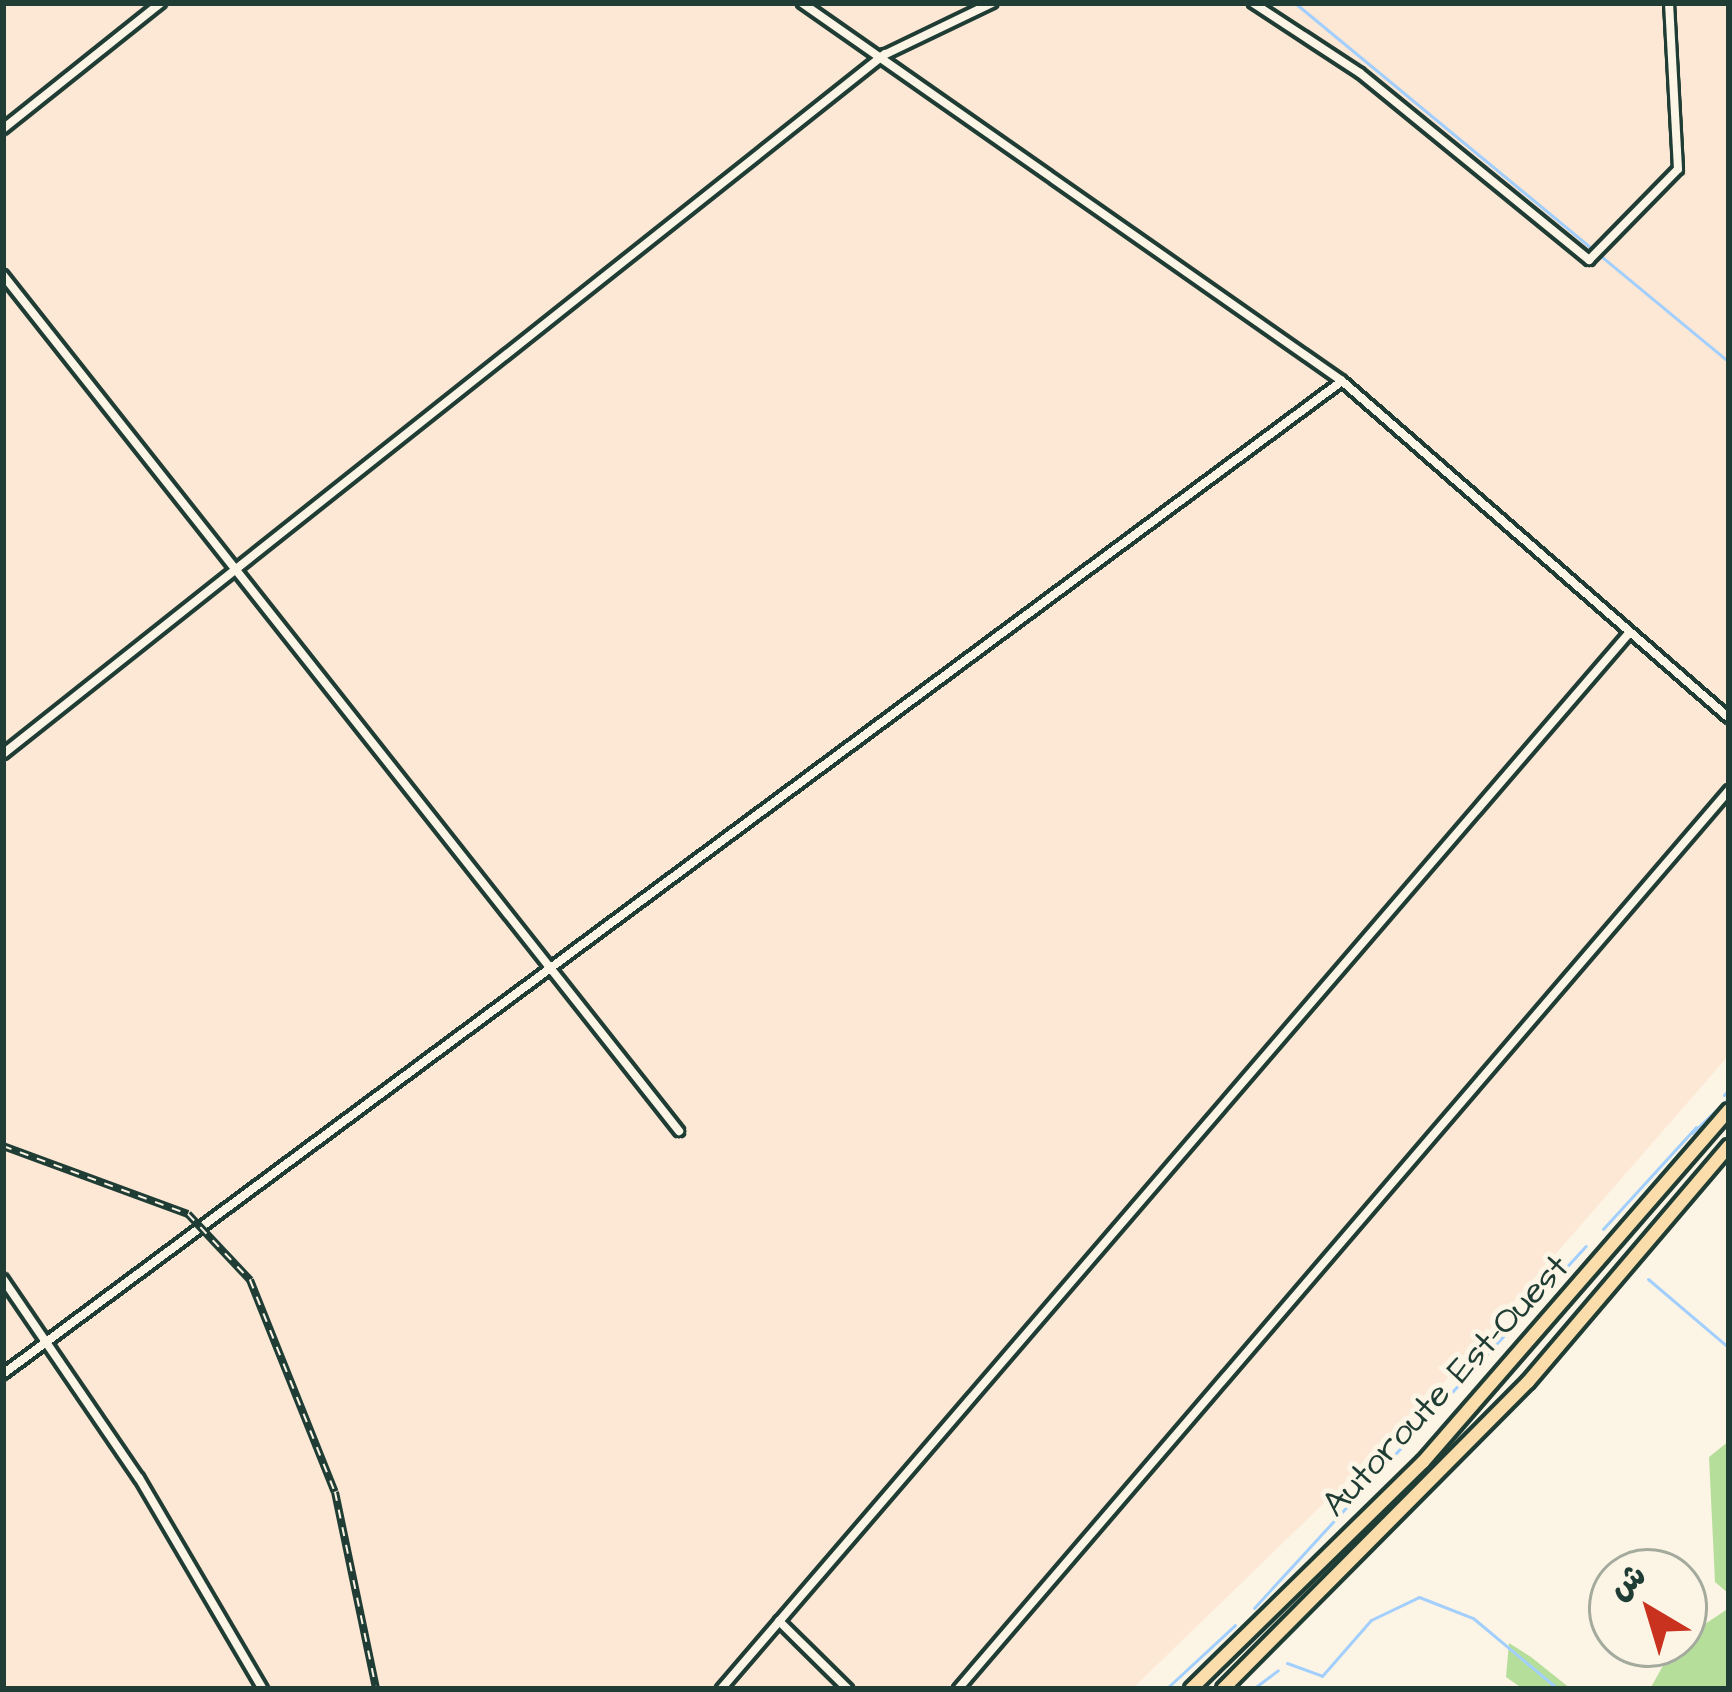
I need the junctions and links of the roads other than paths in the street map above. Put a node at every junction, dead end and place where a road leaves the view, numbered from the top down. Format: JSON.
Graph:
{"nodes":[{"id":1,"x":160,"y":3,"type":"edge"},
{"id":2,"x":802,"y":3,"type":"edge"},
{"id":3,"x":992,"y":3,"type":"edge"},
{"id":4,"x":1252,"y":3,"type":"edge"},
{"id":5,"x":1669,"y":3,"type":"edge"},
{"id":6,"x":886,"y":54,"type":"junction"},
{"id":7,"x":3,"y":129,"type":"edge"},
{"id":8,"x":3,"y":275,"type":"edge"},
{"id":9,"x":1342,"y":381,"type":"junction"},
{"id":10,"x":237,"y":572,"type":"junction"},
{"id":11,"x":1628,"y":634,"type":"junction"},
{"id":12,"x":1729,"y":718,"type":"edge"},
{"id":13,"x":3,"y":754,"type":"edge"},
{"id":14,"x":1729,"y":790,"type":"edge"},
{"id":15,"x":551,"y":966,"type":"junction"},
{"id":16,"x":1729,"y":1110,"type":"edge"},
{"id":17,"x":680,"y":1131,"type":"dead end"},
{"id":18,"x":1729,"y":1146,"type":"edge"},
{"id":19,"x":3,"y":1279,"type":"edge"},
{"id":20,"x":48,"y":1341,"type":"junction"},
{"id":21,"x":3,"y":1374,"type":"edge"},
{"id":22,"x":779,"y":1621,"type":"junction"},
{"id":23,"x":263,"y":1689,"type":"edge"},
{"id":24,"x":721,"y":1689,"type":"edge"},
{"id":25,"x":848,"y":1689,"type":"edge"},
{"id":26,"x":958,"y":1689,"type":"edge"},
{"id":27,"x":1191,"y":1689,"type":"edge"},
{"id":28,"x":1222,"y":1689,"type":"edge"}],
"edges":[{"from":1,"to":7,"type":"street"},
{"from":2,"to":6,"type":"street"},
{"from":3,"to":6,"type":"street"},
{"from":4,"to":5,"type":"street"},
{"from":6,"to":9,"type":"street"},
{"from":6,"to":10,"type":"street"},
{"from":8,"to":10,"type":"street"},
{"from":9,"to":11,"type":"street"},
{"from":9,"to":15,"type":"street"},
{"from":10,"to":13,"type":"street"},
{"from":10,"to":15,"type":"street"},
{"from":11,"to":12,"type":"street"},
{"from":11,"to":22,"type":"street"},
{"from":14,"to":26,"type":"street"},
{"from":15,"to":17,"type":"street"},
{"from":15,"to":20,"type":"street"},
{"from":16,"to":27,"type":"highway","name":"Autoroute Est-Ouest"},
{"from":18,"to":28,"type":"highway","name":"Autoroute Est-Ouest"},
{"from":19,"to":20,"type":"street"},
{"from":20,"to":21,"type":"street"},
{"from":20,"to":23,"type":"street"},
{"from":22,"to":24,"type":"street"},
{"from":22,"to":25,"type":"street"}]}
